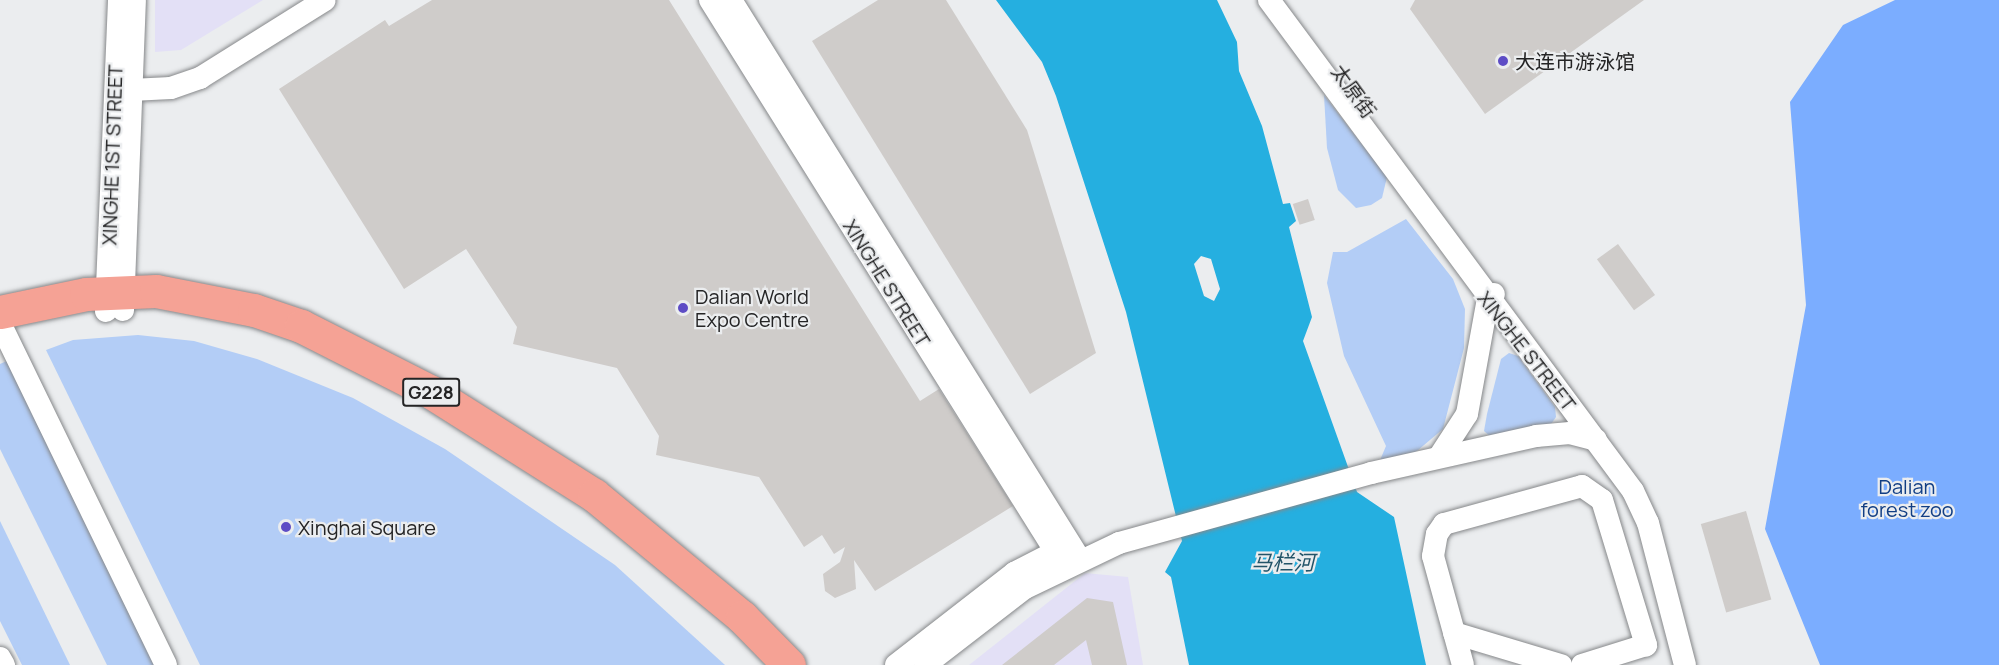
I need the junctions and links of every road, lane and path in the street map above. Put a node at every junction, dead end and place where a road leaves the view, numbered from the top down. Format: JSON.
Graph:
{"nodes":[{"id":1,"x":119,"y":0,"type":"edge"},
{"id":2,"x":135,"y":0,"type":"edge"},
{"id":3,"x":326,"y":0,"type":"edge"},
{"id":4,"x":710,"y":0,"type":"edge"},
{"id":5,"x":730,"y":0,"type":"edge"},
{"id":6,"x":1269,"y":0,"type":"edge"},
{"id":7,"x":1287,"y":0,"type":"edge"},
{"id":8,"x":1314,"y":62,"type":"joint"},
{"id":9,"x":131,"y":90,"type":"junction"},
{"id":10,"x":1420,"y":182,"type":"joint"},
{"id":11,"x":1493,"y":295,"type":"junction"},
{"id":12,"x":115,"y":302,"type":"junction"},
{"id":13,"x":1,"y":324,"type":"edge"},
{"id":14,"x":1596,"y":440,"type":"junction"},
{"id":15,"x":1440,"y":457,"type":"junction"},
{"id":16,"x":1066,"y":558,"type":"junction"},
{"id":17,"x":1454,"y":633,"type":"junction"},
{"id":18,"x":0,"y":658,"type":"edge"},
{"id":19,"x":4,"y":665,"type":"edge"},
{"id":20,"x":166,"y":665,"type":"edge"},
{"id":21,"x":765,"y":665,"type":"edge"},
{"id":22,"x":789,"y":665,"type":"edge"},
{"id":23,"x":896,"y":665,"type":"edge"},
{"id":24,"x":925,"y":665,"type":"edge"},
{"id":25,"x":1463,"y":665,"type":"edge"},
{"id":26,"x":1561,"y":665,"type":"edge"},
{"id":27,"x":1582,"y":665,"type":"edge"},
{"id":28,"x":1685,"y":665,"type":"edge"},
{"id":29,"x":1697,"y":665,"type":"edge"}],
"edges":[{"from":1,"to":12,"type":"street","name":"XINGHE 1ST STREET"},
{"from":2,"to":9,"type":"street","name":"XINGHE 1ST STREET"},
{"from":3,"to":9,"type":"street"},
{"from":4,"to":16,"type":"street","name":"XINGHE STREET"},
{"from":5,"to":16,"type":"street","name":"XINGHE STREET"},
{"from":6,"to":8,"type":"street","name":"太原街"},
{"from":7,"to":10,"type":"street","name":"太原街"},
{"from":8,"to":11,"type":"street","name":"XINGHE STREET"},
{"from":9,"to":12,"type":"street","name":"XINGHE 1ST STREET"},
{"from":10,"to":11,"type":"street","name":"XINGHE STREET"},
{"from":11,"to":14,"type":"street","name":"XINGHE STREET"},
{"from":11,"to":15,"type":"street"},
{"from":11,"to":29,"type":"street","name":"XINGHE STREET"},
{"from":12,"to":13,"type":"highway","number":"G228"},
{"from":12,"to":21,"type":"highway","number":"G228"},
{"from":12,"to":22,"type":"highway","number":"G228"},
{"from":13,"to":20,"type":"street"},
{"from":14,"to":15,"type":"street"},
{"from":14,"to":28,"type":"street","name":"XINGHE STREET"},
{"from":15,"to":16,"type":"street"},
{"from":16,"to":23,"type":"street"},
{"from":16,"to":24,"type":"street"},
{"from":17,"to":25,"type":"street"},
{"from":17,"to":26,"type":"street"},
{"from":17,"to":27,"type":"street"},
{"from":18,"to":19,"type":"street"}]}
